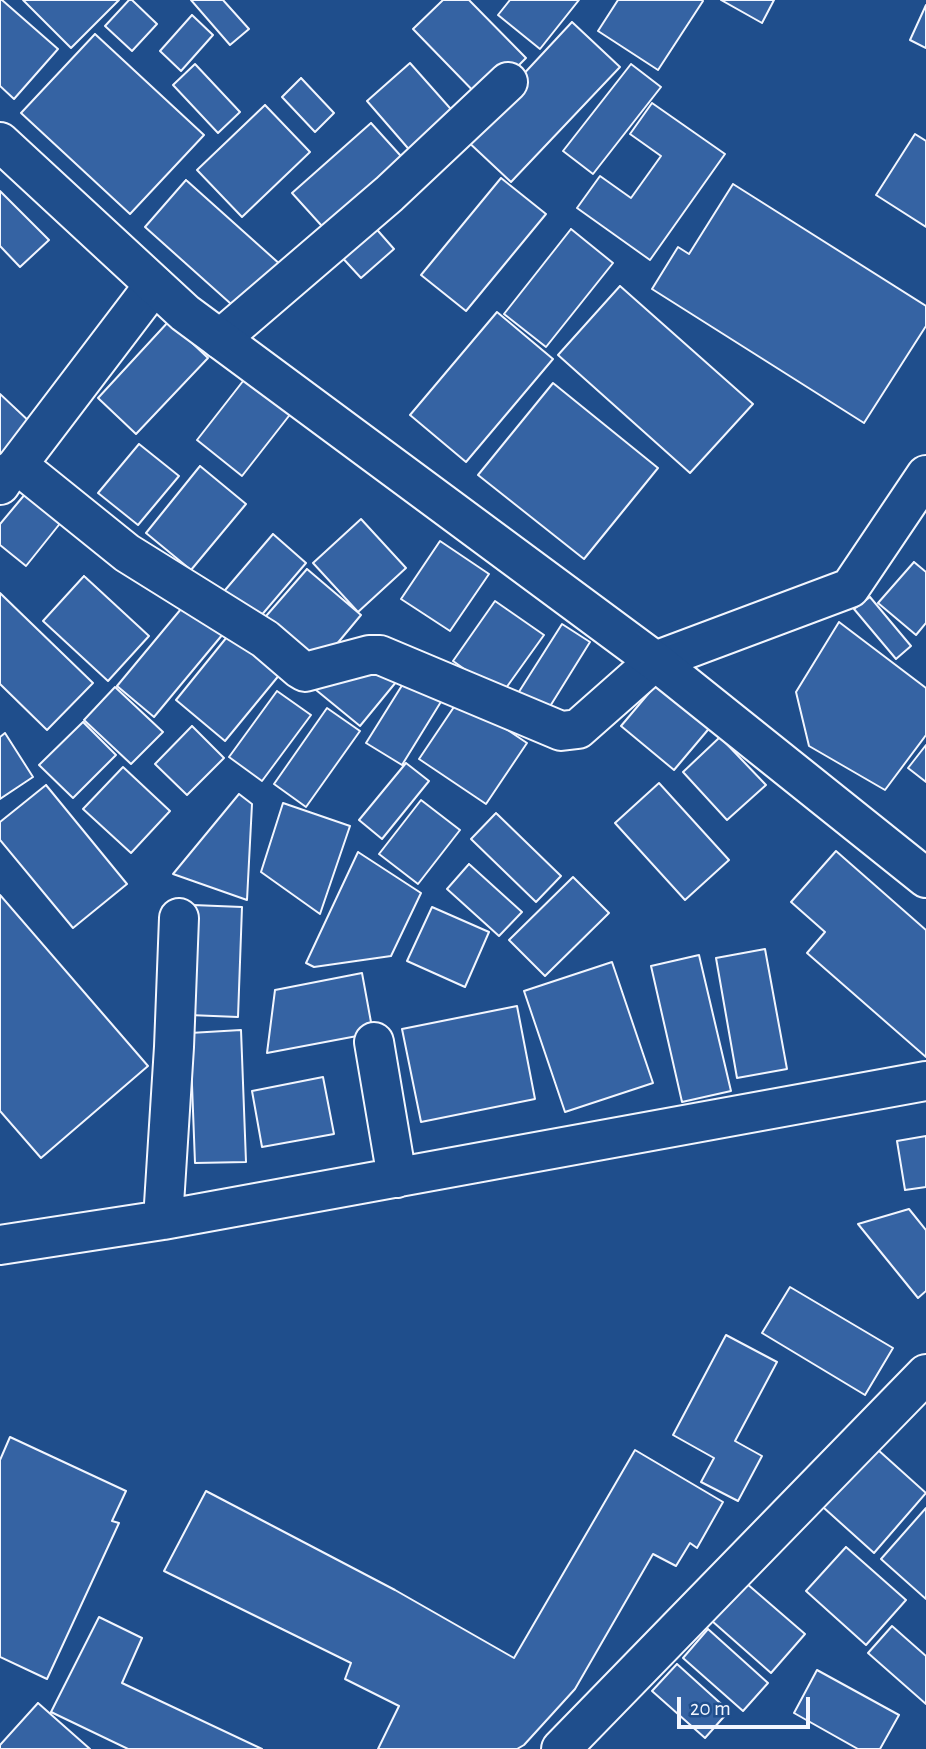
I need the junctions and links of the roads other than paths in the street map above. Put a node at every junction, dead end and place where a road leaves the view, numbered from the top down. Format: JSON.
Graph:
{"nodes":[{"id":1,"x":508,"y":82,"type":"dead end"},
{"id":2,"x":0,"y":142,"type":"edge"},
{"id":3,"x":154,"y":285,"type":"junction"},
{"id":4,"x":220,"y":339,"type":"junction"},
{"id":5,"x":926,"y":475,"type":"edge"},
{"id":6,"x":7,"y":477,"type":"edge"},
{"id":7,"x":654,"y":661,"type":"junction"},
{"id":8,"x":926,"y":877,"type":"edge"},
{"id":9,"x":179,"y":918,"type":"dead end"},
{"id":10,"x":374,"y":1042,"type":"dead end"},
{"id":11,"x":926,"y":1081,"type":"edge"},
{"id":12,"x":397,"y":1178,"type":"junction"},
{"id":13,"x":163,"y":1220,"type":"junction"},
{"id":14,"x":0,"y":1245,"type":"edge"},
{"id":15,"x":926,"y":1374,"type":"edge"},
{"id":16,"x":561,"y":1749,"type":"edge"}],
"edges":[{"from":1,"to":4,"type":"street"},
{"from":2,"to":3,"type":"street"},
{"from":3,"to":4,"type":"street"},
{"from":3,"to":6,"type":"street"},
{"from":4,"to":7,"type":"street"},
{"from":5,"to":7,"type":"street"},
{"from":6,"to":7,"type":"street"},
{"from":7,"to":8,"type":"street"},
{"from":9,"to":13,"type":"street"},
{"from":10,"to":12,"type":"street"},
{"from":11,"to":12,"type":"street"},
{"from":12,"to":13,"type":"street"},
{"from":13,"to":14,"type":"street"},
{"from":15,"to":16,"type":"street"}]}
